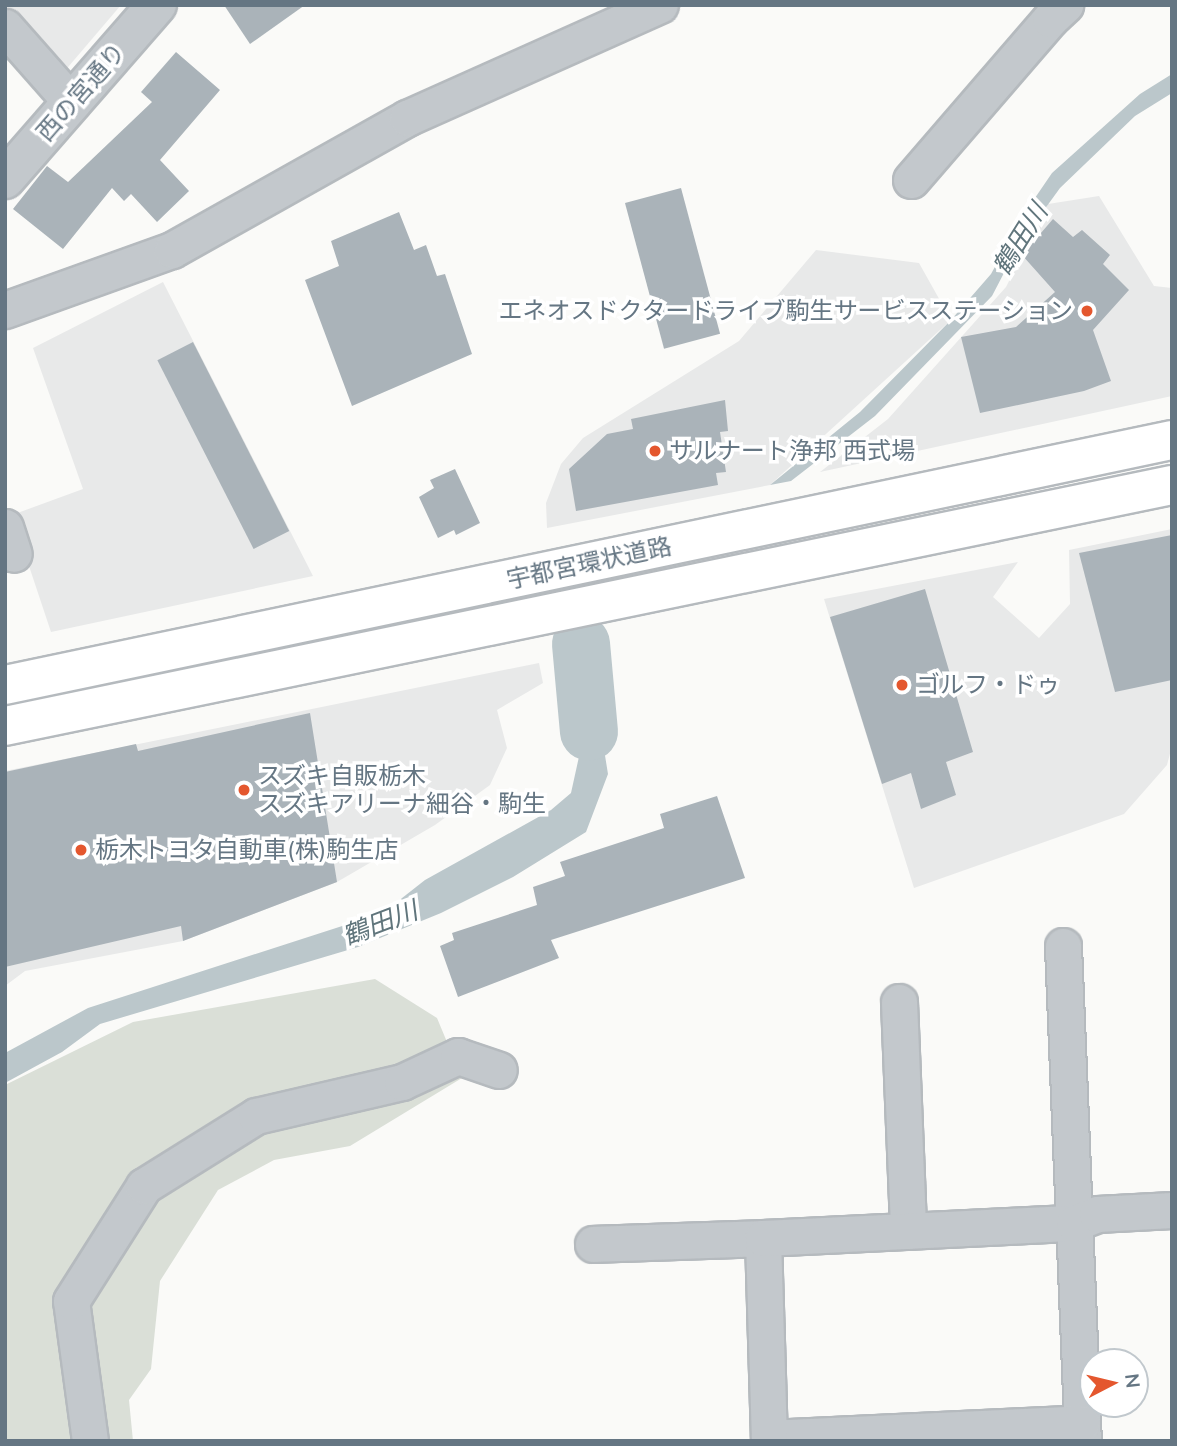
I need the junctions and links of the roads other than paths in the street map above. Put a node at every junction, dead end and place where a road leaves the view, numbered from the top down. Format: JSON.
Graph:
{"nodes":[{"id":1,"x":157,"y":5,"type":"edge"},
{"id":2,"x":1065,"y":5,"type":"edge"},
{"id":3,"x":640,"y":9,"type":"edge"},
{"id":4,"x":5,"y":27,"type":"edge"},
{"id":5,"x":72,"y":103,"type":"junction"},
{"id":6,"x":5,"y":179,"type":"edge"},
{"id":7,"x":911,"y":180,"type":"dead end"},
{"id":8,"x":5,"y":310,"type":"edge"},
{"id":9,"x":1172,"y":440,"type":"edge"},
{"id":10,"x":1172,"y":485,"type":"edge"},
{"id":11,"x":5,"y":685,"type":"edge"},
{"id":12,"x":5,"y":726,"type":"edge"},
{"id":13,"x":1063,"y":947,"type":"dead end"},
{"id":14,"x":899,"y":1002,"type":"dead end"},
{"id":15,"x":499,"y":1070,"type":"dead end"},
{"id":16,"x":1172,"y":1210,"type":"edge"},
{"id":17,"x":1074,"y":1223,"type":"junction"},
{"id":18,"x":908,"y":1231,"type":"junction"},
{"id":19,"x":763,"y":1238,"type":"junction"},
{"id":20,"x":593,"y":1244,"type":"dead end"},
{"id":21,"x":1082,"y":1432,"type":"edge"},
{"id":22,"x":769,"y":1440,"type":"edge"},
{"id":23,"x":89,"y":1441,"type":"edge"}],
"edges":[{"from":1,"to":5,"type":"street","name":"西の宮通り"},
{"from":2,"to":7,"type":"street"},
{"from":3,"to":8,"type":"street"},
{"from":4,"to":5,"type":"street"},
{"from":5,"to":6,"type":"street","name":"西の宮通り"},
{"from":9,"to":11,"type":"main road","name":"宇都宮環状道路"},
{"from":10,"to":12,"type":"main road","name":"宇都宮環状道路"},
{"from":13,"to":17,"type":"street"},
{"from":14,"to":18,"type":"street"},
{"from":15,"to":23,"type":"street"},
{"from":16,"to":17,"type":"street"},
{"from":17,"to":18,"type":"street"},
{"from":17,"to":21,"type":"street"},
{"from":18,"to":19,"type":"street"},
{"from":19,"to":20,"type":"street"},
{"from":19,"to":22,"type":"street"},
{"from":21,"to":22,"type":"street"}]}
